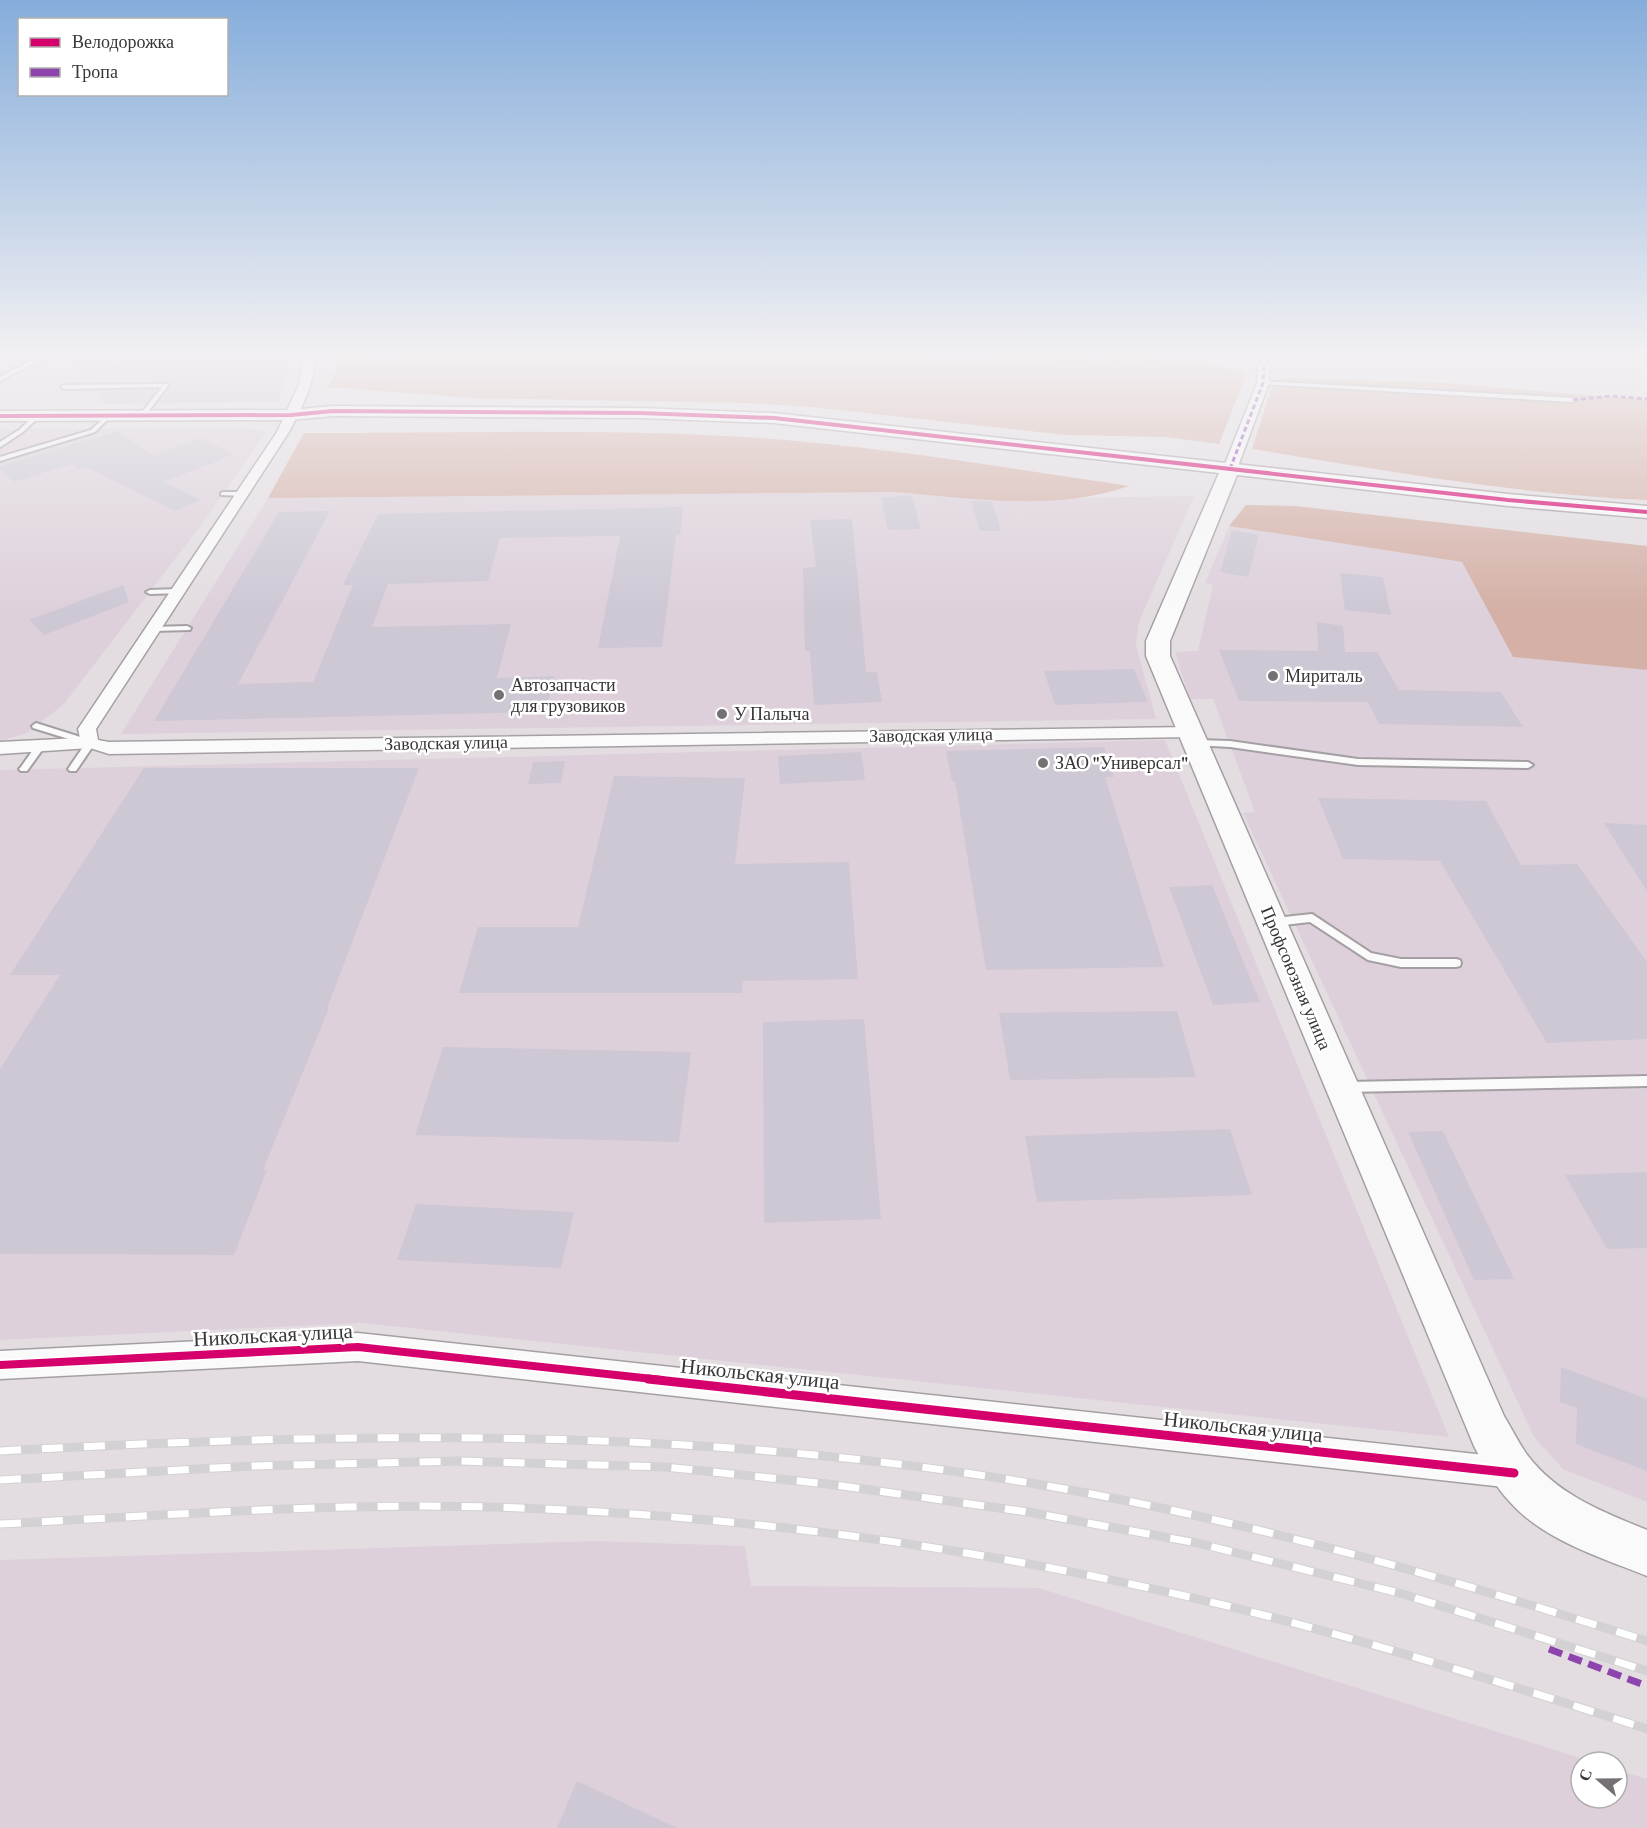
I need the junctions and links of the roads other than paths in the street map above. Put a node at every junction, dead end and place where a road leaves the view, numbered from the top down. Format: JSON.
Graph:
{"nodes":[{"id":1,"x":62,"y":440,"type":"edge"},
{"id":2,"x":278,"y":440,"type":"edge"},
{"id":3,"x":902,"y":440,"type":"edge"},
{"id":4,"x":1241,"y":440,"type":"edge"},
{"id":5,"x":0,"y":459,"type":"edge"},
{"id":6,"x":1228,"y":474,"type":"junction"},
{"id":7,"x":223,"y":494,"type":"dead end"},
{"id":8,"x":242,"y":494,"type":"junction"},
{"id":9,"x":1647,"y":512,"type":"edge"},
{"id":10,"x":1647,"y":524,"type":"edge"},
{"id":11,"x":178,"y":591,"type":"junction"},
{"id":12,"x":150,"y":592,"type":"dead end"},
{"id":13,"x":187,"y":628,"type":"dead end"},
{"id":14,"x":153,"y":629,"type":"junction"},
{"id":15,"x":36,"y":726,"type":"dead end"},
{"id":16,"x":1193,"y":738,"type":"junction"},
{"id":17,"x":90,"y":743,"type":"junction"},
{"id":18,"x":40,"y":746,"type":"junction"},
{"id":19,"x":0,"y":748,"type":"edge"},
{"id":20,"x":1527,"y":765,"type":"dead end"},
{"id":21,"x":24,"y":769,"type":"dead end"},
{"id":22,"x":73,"y":769,"type":"dead end"},
{"id":23,"x":1273,"y":922,"type":"junction"},
{"id":24,"x":1456,"y":963,"type":"dead end"},
{"id":25,"x":1647,"y":1081,"type":"edge"},
{"id":26,"x":1342,"y":1088,"type":"junction"},
{"id":27,"x":0,"y":1365,"type":"edge"},
{"id":28,"x":1514,"y":1473,"type":"junction"},
{"id":29,"x":1647,"y":1553,"type":"edge"}],
"edges":[{"from":1,"to":5,"type":"lane"},
{"from":2,"to":8,"type":"street"},
{"from":3,"to":6,"type":"street"},
{"from":4,"to":6,"type":"street"},
{"from":6,"to":9,"type":"street"},
{"from":6,"to":10,"type":"street"},
{"from":6,"to":16,"type":"street","name":"Профсоюзная улица"},
{"from":7,"to":8,"type":"lane"},
{"from":8,"to":11,"type":"street"},
{"from":11,"to":12,"type":"lane"},
{"from":11,"to":14,"type":"street"},
{"from":13,"to":14,"type":"lane"},
{"from":14,"to":17,"type":"street"},
{"from":15,"to":17,"type":"lane"},
{"from":16,"to":17,"type":"street","name":"Заводская улица"},
{"from":16,"to":20,"type":"lane"},
{"from":16,"to":23,"type":"street","name":"Профсоюзная улица"},
{"from":17,"to":18,"type":"street","name":"Заводская улица"},
{"from":17,"to":22,"type":"lane"},
{"from":18,"to":19,"type":"street","name":"Заводская улица"},
{"from":18,"to":21,"type":"lane"},
{"from":23,"to":24,"type":"lane"},
{"from":23,"to":26,"type":"street","name":"Профсоюзная улица"},
{"from":25,"to":26,"type":"lane"},
{"from":26,"to":28,"type":"street","name":"Профсоюзная улица"},
{"from":27,"to":28,"type":"street","name":"Никольская улица"},
{"from":28,"to":29,"type":"street"}]}
